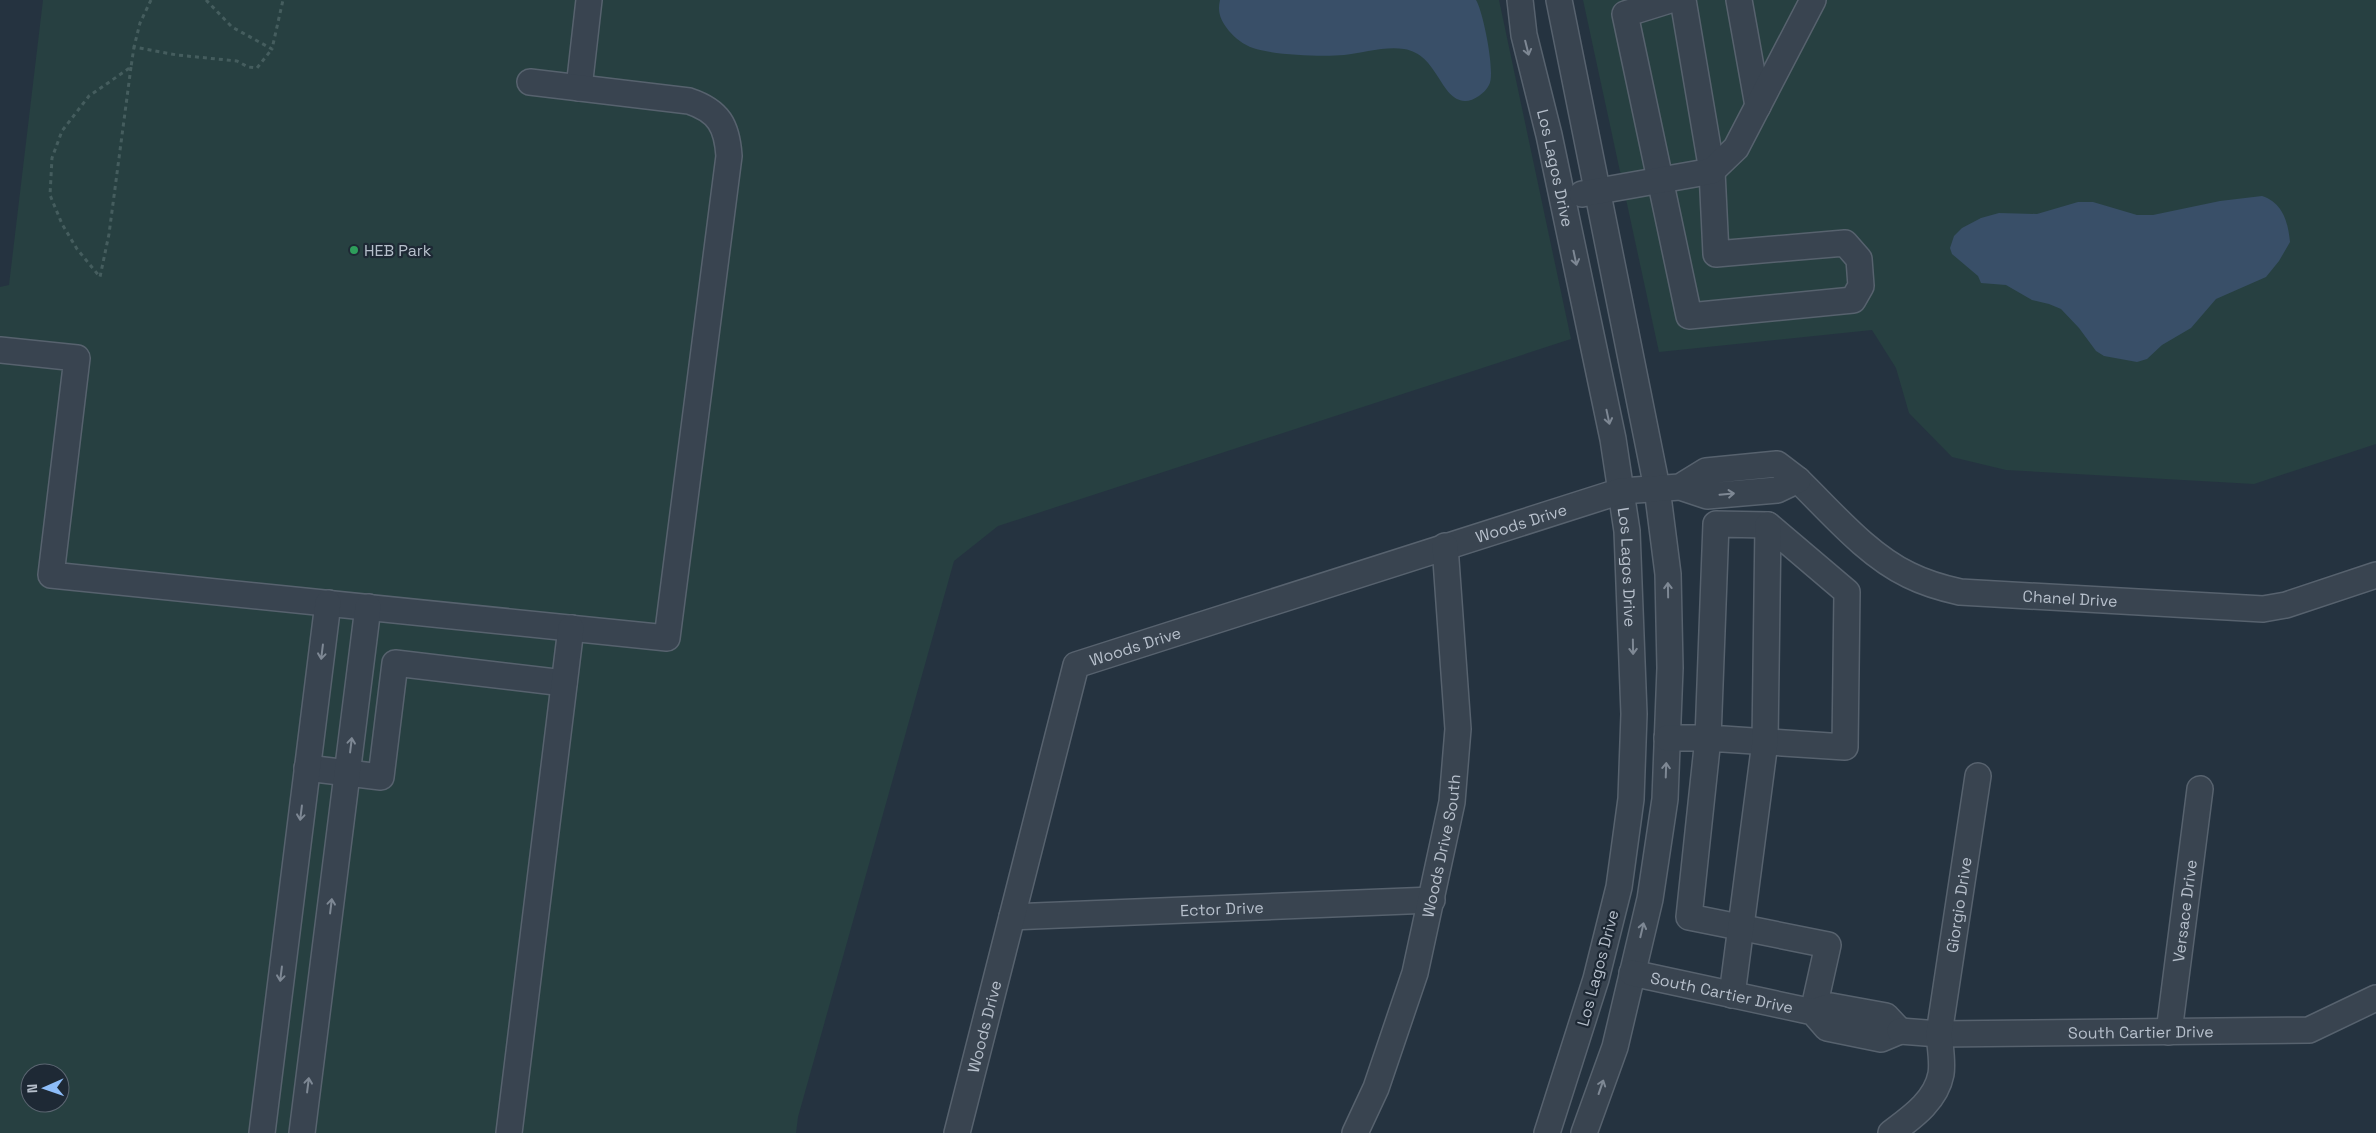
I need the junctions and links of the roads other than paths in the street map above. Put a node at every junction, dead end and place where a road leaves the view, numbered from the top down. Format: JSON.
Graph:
{"nodes":[{"id":1,"x":589,"y":0,"type":"edge"},
{"id":2,"x":1520,"y":0,"type":"edge"},
{"id":3,"x":1559,"y":0,"type":"edge"},
{"id":4,"x":1670,"y":0,"type":"edge"},
{"id":5,"x":1683,"y":0,"type":"edge"},
{"id":6,"x":1739,"y":0,"type":"edge"},
{"id":7,"x":1813,"y":0,"type":"edge"},
{"id":8,"x":530,"y":82,"type":"dead end"},
{"id":9,"x":579,"y":88,"type":"junction"},
{"id":10,"x":1758,"y":106,"type":"junction"},
{"id":11,"x":1712,"y":171,"type":"junction"},
{"id":12,"x":1660,"y":180,"type":"junction"},
{"id":13,"x":1598,"y":191,"type":"junction"},
{"id":14,"x":1562,"y":198,"type":"junction"},
{"id":15,"x":0,"y":350,"type":"edge"},
{"id":16,"x":1668,"y":487,"type":"junction"},
{"id":17,"x":1621,"y":491,"type":"junction"},
{"id":18,"x":1768,"y":525,"type":"junction"},
{"id":19,"x":1445,"y":546,"type":"junction"},
{"id":20,"x":2376,"y":575,"type":"edge"},
{"id":21,"x":328,"y":603,"type":"junction"},
{"id":22,"x":368,"y":607,"type":"junction"},
{"id":23,"x":571,"y":628,"type":"junction"},
{"id":24,"x":564,"y":683,"type":"junction"},
{"id":25,"x":1667,"y":738,"type":"junction"},
{"id":26,"x":1708,"y":738,"type":"junction"},
{"id":27,"x":1766,"y":742,"type":"junction"},
{"id":28,"x":307,"y":768,"type":"junction"},
{"id":29,"x":348,"y":774,"type":"junction"},
{"id":30,"x":1978,"y":776,"type":"dead end"},
{"id":31,"x":2200,"y":789,"type":"dead end"},
{"id":32,"x":1432,"y":900,"type":"junction"},
{"id":33,"x":1012,"y":917,"type":"junction"},
{"id":34,"x":1740,"y":928,"type":"junction"},
{"id":35,"x":287,"y":930,"type":"junction"},
{"id":36,"x":327,"y":935,"type":"junction"},
{"id":37,"x":1632,"y":973,"type":"junction"},
{"id":38,"x":1732,"y":994,"type":"junction"},
{"id":39,"x":2376,"y":998,"type":"edge"},
{"id":40,"x":1813,"y":1012,"type":"junction"},
{"id":41,"x":2169,"y":1032,"type":"junction"},
{"id":42,"x":1939,"y":1034,"type":"junction"},
{"id":43,"x":273,"y":1042,"type":"junction"},
{"id":44,"x":313,"y":1047,"type":"junction"},
{"id":45,"x":262,"y":1133,"type":"edge"},
{"id":46,"x":302,"y":1133,"type":"edge"},
{"id":47,"x":509,"y":1133,"type":"edge"},
{"id":48,"x":957,"y":1133,"type":"edge"},
{"id":49,"x":1355,"y":1133,"type":"edge"},
{"id":50,"x":1547,"y":1133,"type":"edge"},
{"id":51,"x":1584,"y":1133,"type":"edge"},
{"id":52,"x":1891,"y":1133,"type":"edge"}],
"edges":[{"from":1,"to":9,"type":"street"},
{"from":2,"to":14,"type":"street","name":"Los Lagos Drive","one_way":true},
{"from":3,"to":13,"type":"street","name":"Los Lagos Drive"},
{"from":4,"to":12,"type":"street"},
{"from":5,"to":11,"type":"street"},
{"from":6,"to":10,"type":"street"},
{"from":7,"to":10,"type":"street"},
{"from":8,"to":9,"type":"street"},
{"from":9,"to":23,"type":"street"},
{"from":10,"to":11,"type":"street"},
{"from":11,"to":12,"type":"street"},
{"from":11,"to":12,"type":"street"},
{"from":12,"to":13,"type":"street"},
{"from":13,"to":14,"type":"street"},
{"from":13,"to":16,"type":"street","name":"Los Lagos Drive"},
{"from":14,"to":17,"type":"street","name":"Los Lagos Drive","one_way":true},
{"from":15,"to":21,"type":"street"},
{"from":16,"to":17,"type":"street","name":"Woods Drive"},
{"from":16,"to":20,"type":"street","name":"Chanel Drive"},
{"from":25,"to":16,"type":"street","name":"Los Lagos Drive","one_way":true},
{"from":17,"to":19,"type":"street","name":"Woods Drive"},
{"from":17,"to":50,"type":"street","name":"Los Lagos Drive","one_way":true},
{"from":18,"to":26,"type":"street"},
{"from":18,"to":27,"type":"street"},
{"from":18,"to":27,"type":"street"},
{"from":19,"to":32,"type":"street","name":"Woods Drive South"},
{"from":19,"to":33,"type":"street","name":"Woods Drive"},
{"from":21,"to":22,"type":"street"},
{"from":21,"to":28,"type":"street","one_way":true},
{"from":22,"to":23,"type":"street"},
{"from":29,"to":22,"type":"street","one_way":true},
{"from":23,"to":24,"type":"street"},
{"from":24,"to":29,"type":"street"},
{"from":24,"to":47,"type":"street"},
{"from":25,"to":26,"type":"street"},
{"from":37,"to":25,"type":"street","name":"Los Lagos Drive","one_way":true},
{"from":26,"to":27,"type":"street"},
{"from":26,"to":34,"type":"street"},
{"from":27,"to":34,"type":"street"},
{"from":28,"to":29,"type":"street"},
{"from":28,"to":35,"type":"street","one_way":true},
{"from":36,"to":29,"type":"street","one_way":true},
{"from":30,"to":42,"type":"street","name":"Giorgio Drive"},
{"from":31,"to":41,"type":"street","name":"Versace Drive"},
{"from":32,"to":33,"type":"street","name":"Ector Drive"},
{"from":32,"to":49,"type":"street","name":"Woods Drive South"},
{"from":33,"to":48,"type":"street","name":"Woods Drive"},
{"from":34,"to":38,"type":"street"},
{"from":34,"to":40,"type":"street"},
{"from":35,"to":36,"type":"street"},
{"from":35,"to":43,"type":"street","one_way":true},
{"from":36,"to":44,"type":"street"},
{"from":37,"to":38,"type":"street","name":"South Cartier Drive"},
{"from":51,"to":37,"type":"street","name":"Los Lagos Drive","one_way":true},
{"from":38,"to":40,"type":"street","name":"South Cartier Drive"},
{"from":39,"to":41,"type":"street","name":"South Cartier Drive"},
{"from":40,"to":42,"type":"street","name":"South Cartier Drive"},
{"from":41,"to":42,"type":"street","name":"South Cartier Drive"},
{"from":42,"to":52,"type":"street","name":"Giorgio Drive"},
{"from":43,"to":44,"type":"street"},
{"from":43,"to":45,"type":"street"},
{"from":46,"to":44,"type":"street","one_way":true}]}
